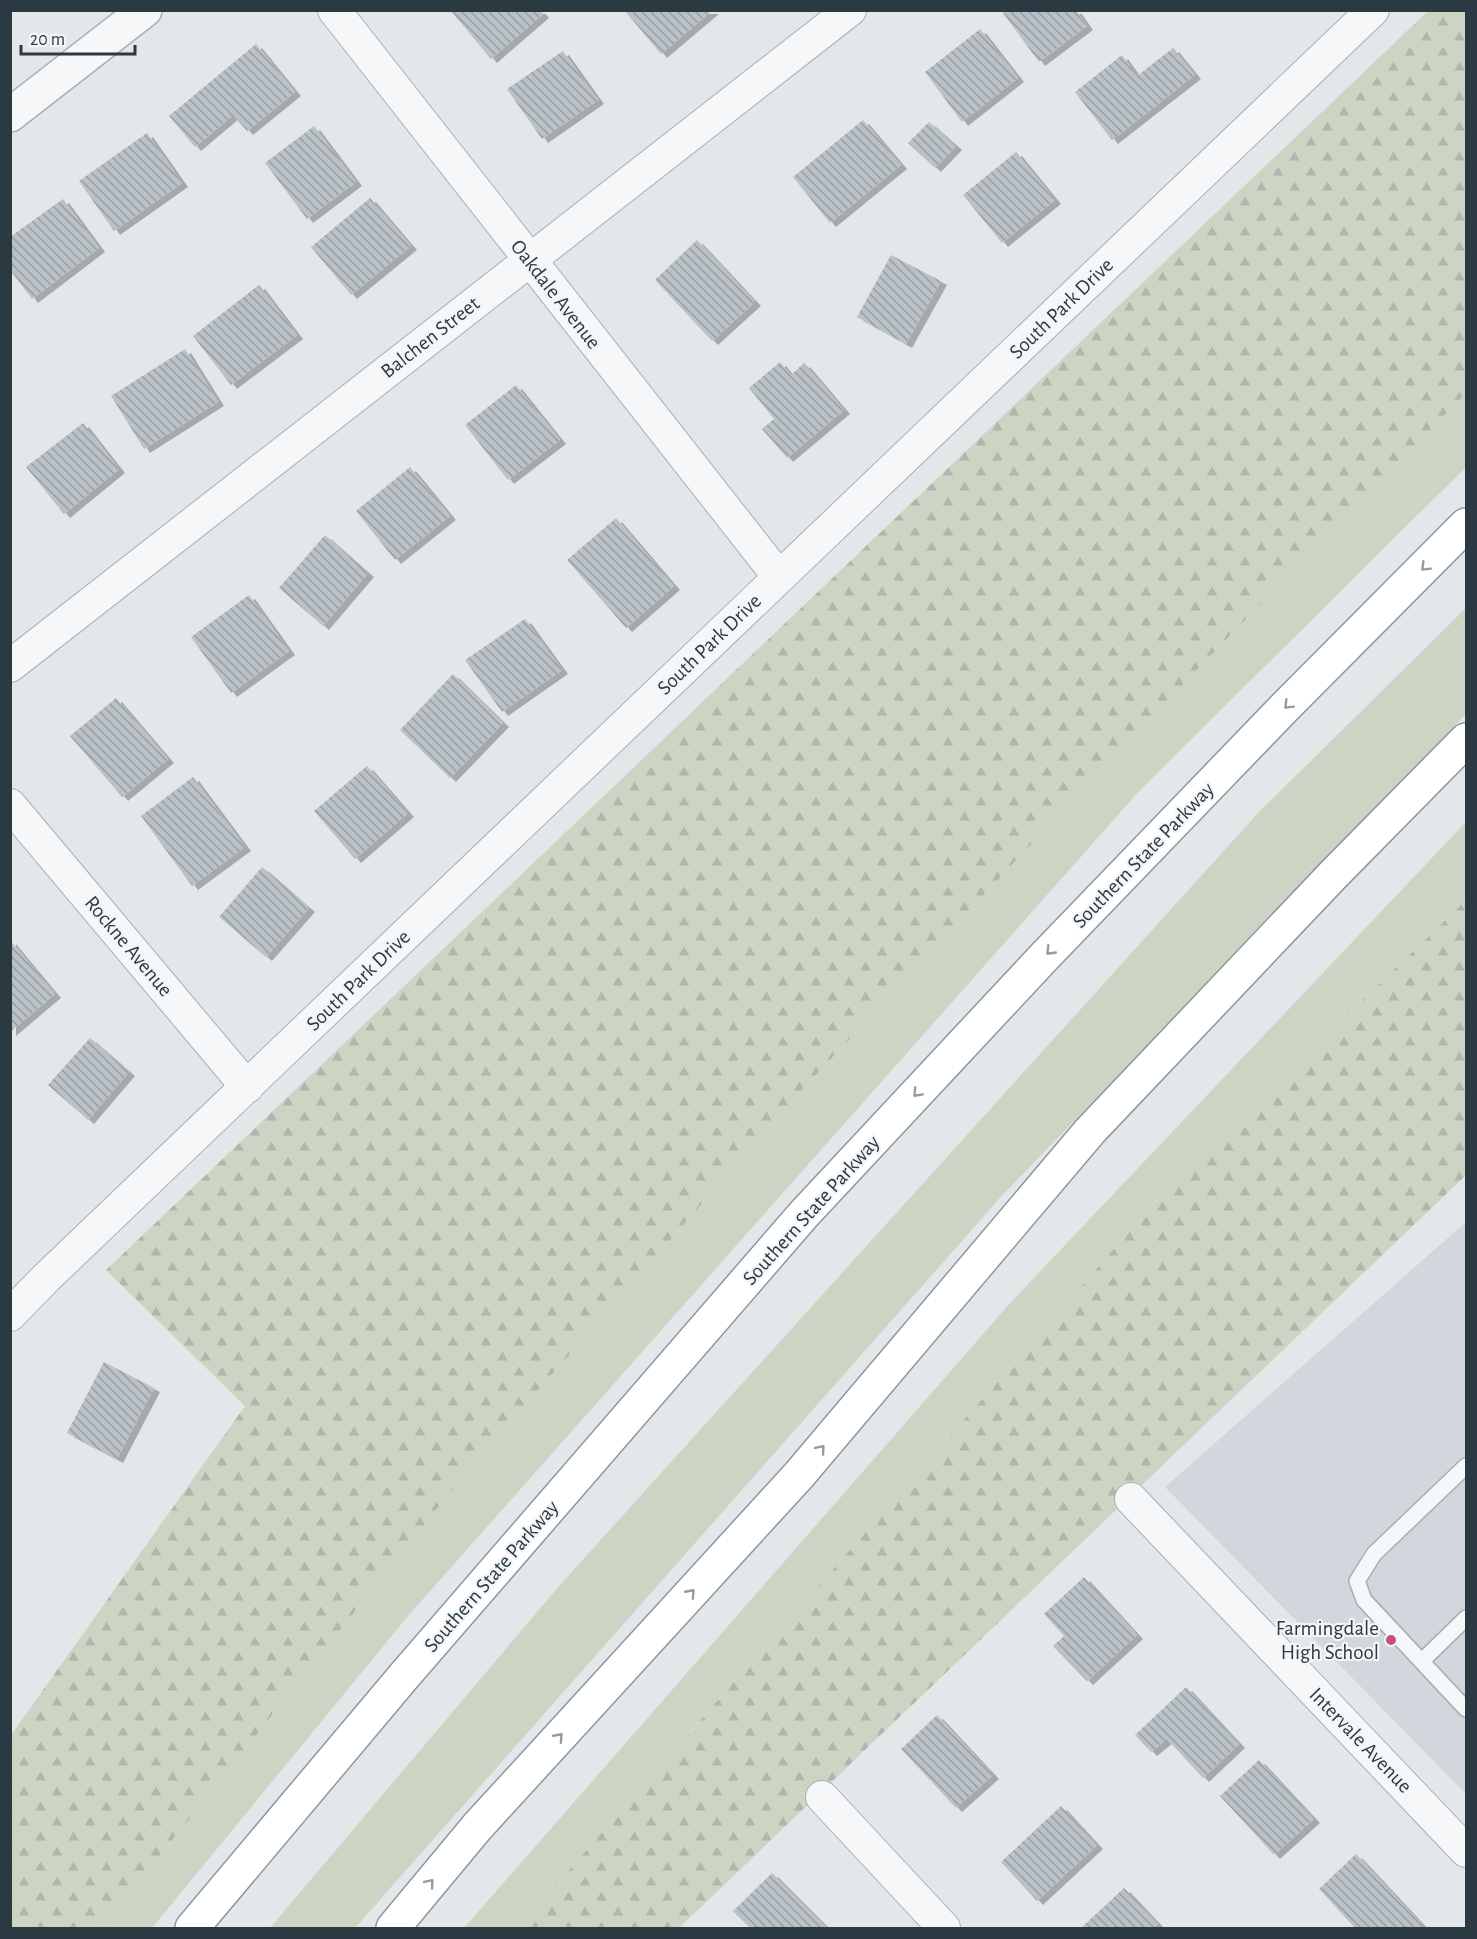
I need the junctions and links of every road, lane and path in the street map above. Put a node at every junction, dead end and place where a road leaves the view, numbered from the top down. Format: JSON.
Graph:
{"nodes":[{"id":1,"x":145,"y":10,"type":"edge"},
{"id":2,"x":334,"y":10,"type":"edge"},
{"id":3,"x":850,"y":10,"type":"edge"},
{"id":4,"x":1373,"y":10,"type":"edge"},
{"id":5,"x":10,"y":115,"type":"edge"},
{"id":6,"x":529,"y":260,"type":"junction"},
{"id":7,"x":1467,"y":525,"type":"edge"},
{"id":8,"x":779,"y":577,"type":"junction"},
{"id":9,"x":10,"y":666,"type":"edge"},
{"id":10,"x":1467,"y":740,"type":"edge"},
{"id":11,"x":10,"y":805,"type":"edge"},
{"id":12,"x":247,"y":1087,"type":"junction"},
{"id":13,"x":10,"y":1315,"type":"edge"},
{"id":14,"x":1467,"y":1466,"type":"edge"},
{"id":15,"x":1131,"y":1499,"type":"dead end"},
{"id":16,"x":1467,"y":1618,"type":"edge"},
{"id":17,"x":1422,"y":1661,"type":"junction"},
{"id":18,"x":1467,"y":1709,"type":"edge"},
{"id":19,"x":822,"y":1797,"type":"dead end"},
{"id":20,"x":1467,"y":1851,"type":"edge"},
{"id":21,"x":192,"y":1929,"type":"edge"},
{"id":22,"x":393,"y":1929,"type":"edge"},
{"id":23,"x":944,"y":1929,"type":"edge"}],
"edges":[{"from":1,"to":5,"type":"street"},
{"from":2,"to":6,"type":"street","name":"Oakdale Avenue"},
{"from":3,"to":6,"type":"street","name":"Balchen Street"},
{"from":4,"to":8,"type":"street","name":"South Park Drive"},
{"from":6,"to":8,"type":"street","name":"Oakdale Avenue"},
{"from":6,"to":9,"type":"street","name":"Balchen Street"},
{"from":7,"to":21,"type":"highway","name":"Southern State Parkway","one_way":true},
{"from":8,"to":12,"type":"street","name":"South Park Drive"},
{"from":22,"to":10,"type":"highway","one_way":true},
{"from":11,"to":12,"type":"street","name":"Rockne Avenue"},
{"from":12,"to":13,"type":"street","name":"South Park Drive"},
{"from":14,"to":17,"type":"lane"},
{"from":15,"to":20,"type":"street","name":"Intervale Avenue"},
{"from":16,"to":17,"type":"lane"},
{"from":17,"to":18,"type":"lane"},
{"from":19,"to":23,"type":"street"}]}
